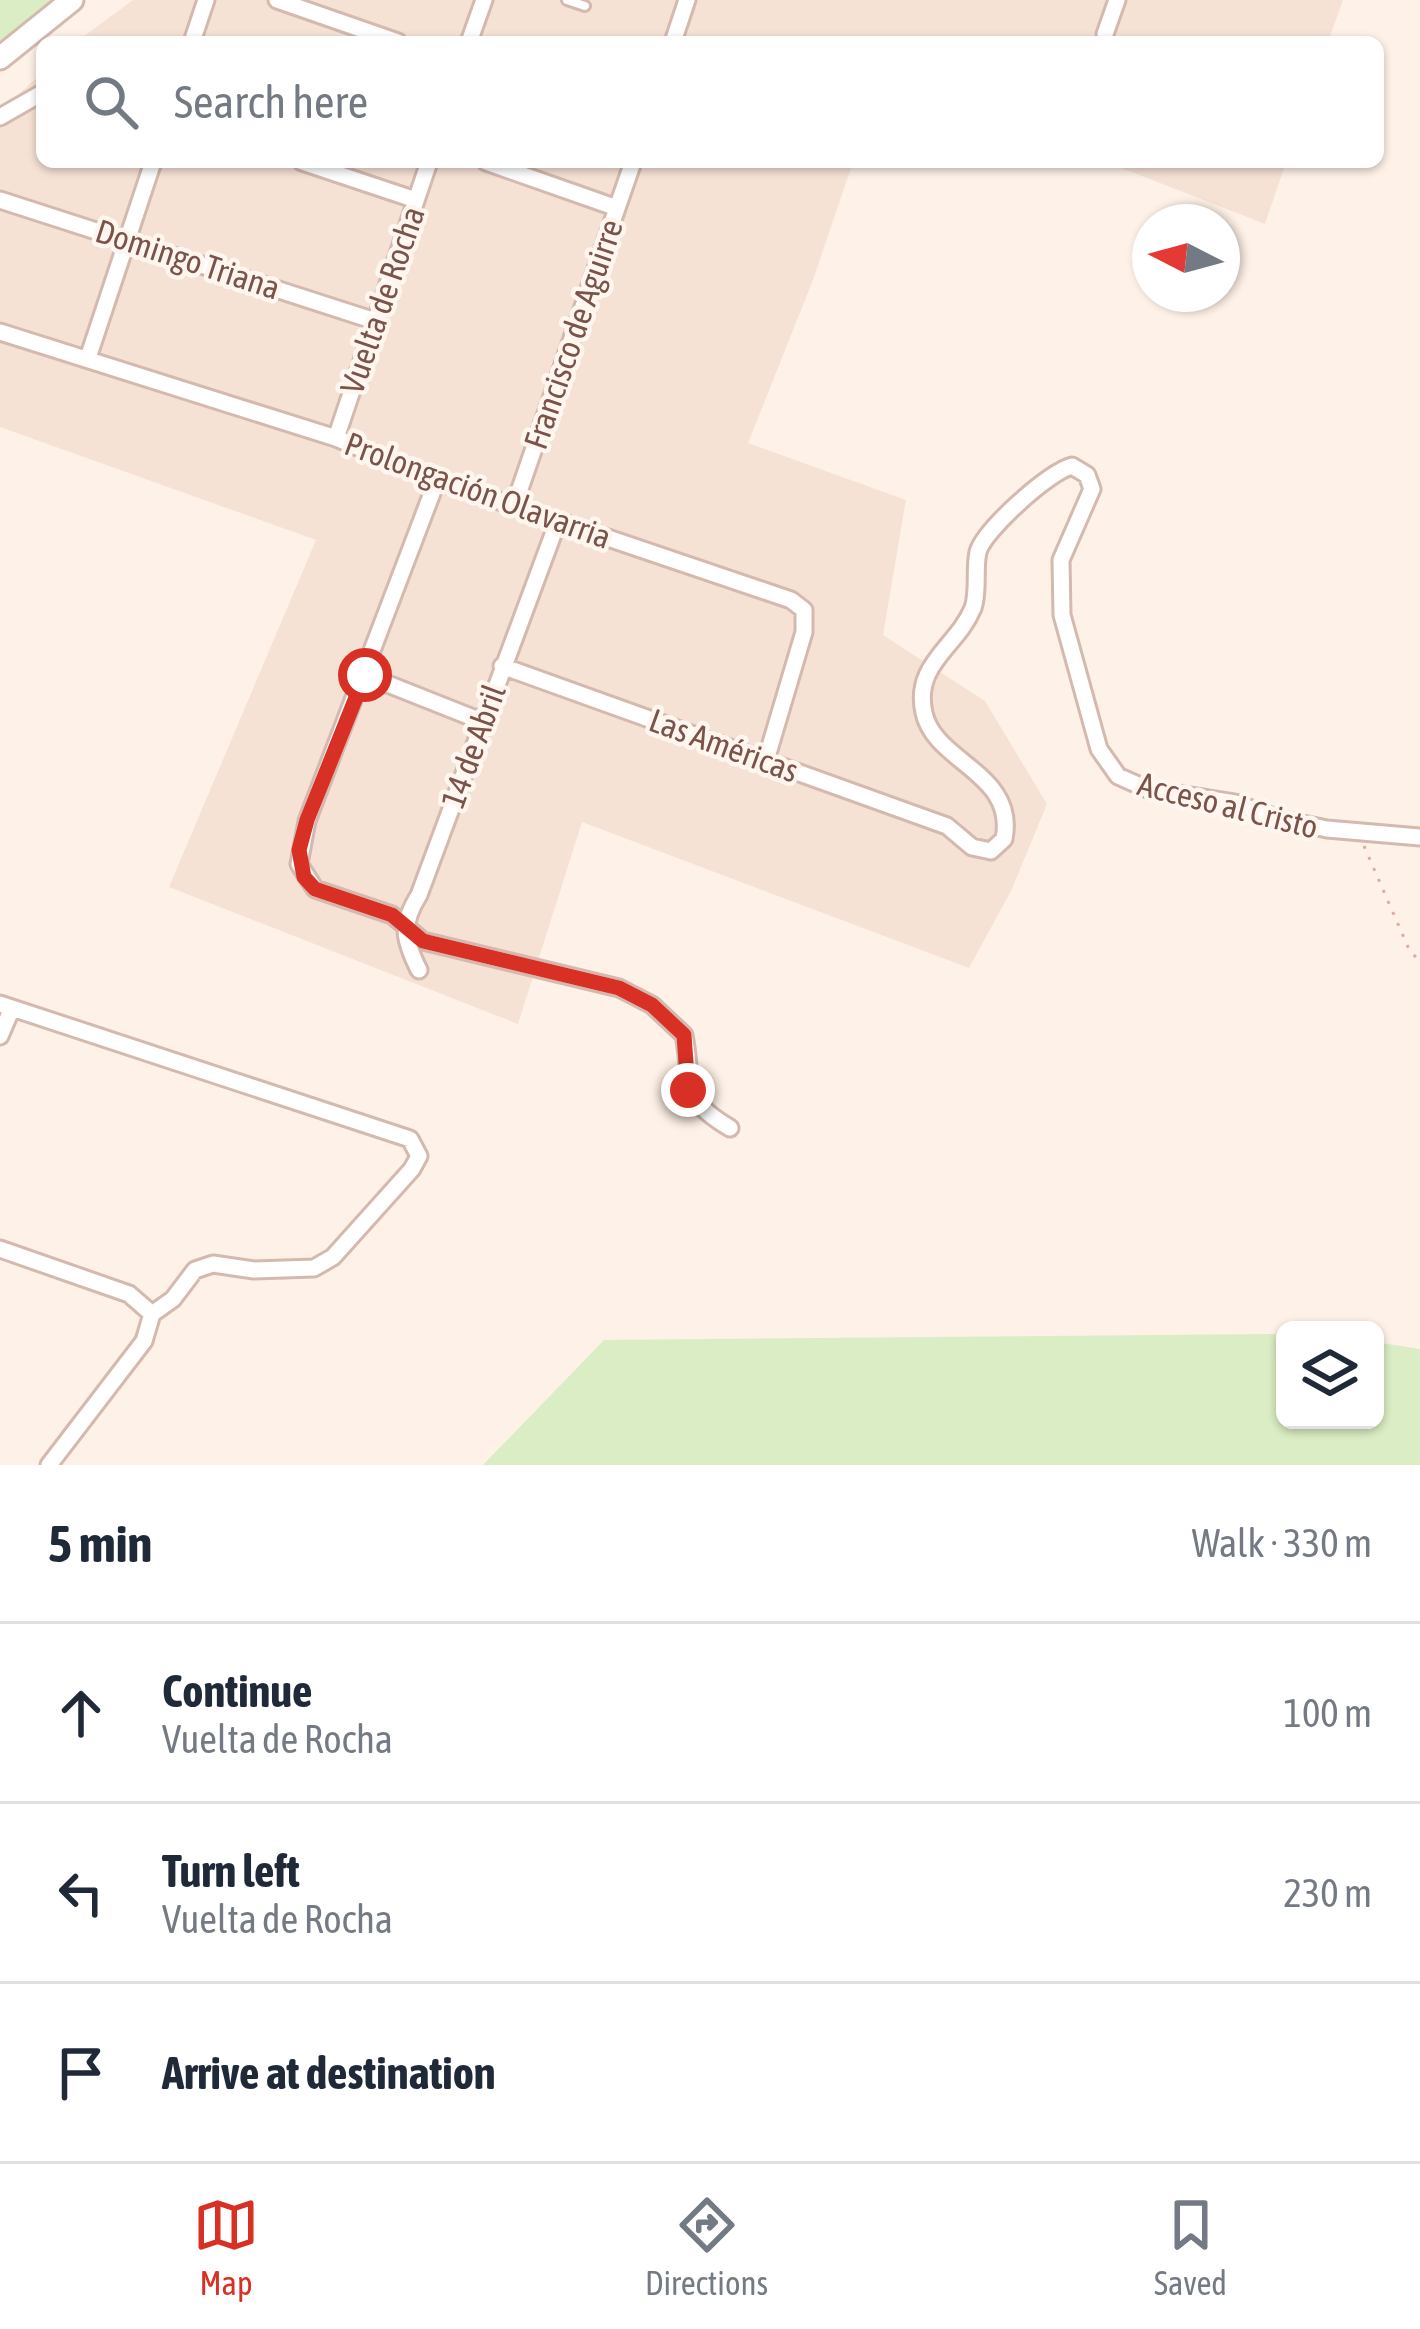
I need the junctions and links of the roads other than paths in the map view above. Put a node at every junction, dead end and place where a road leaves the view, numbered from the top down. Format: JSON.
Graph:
{"nodes":[{"id":1,"x":72,"y":0,"type":"edge"},
{"id":2,"x":206,"y":0,"type":"edge"},
{"id":3,"x":277,"y":0,"type":"edge"},
{"id":4,"x":484,"y":0,"type":"edge"},
{"id":5,"x":567,"y":0,"type":"edge"},
{"id":6,"x":687,"y":0,"type":"edge"},
{"id":7,"x":1117,"y":0,"type":"edge"},
{"id":8,"x":585,"y":6,"type":"dead end"},
{"id":9,"x":1105,"y":34,"type":"dead end"},
{"id":10,"x":194,"y":36,"type":"edge"},
{"id":11,"x":381,"y":36,"type":"edge"},
{"id":12,"x":471,"y":36,"type":"edge"},
{"id":13,"x":675,"y":36,"type":"edge"},
{"id":14,"x":0,"y":58,"type":"edge"},
{"id":15,"x":36,"y":96,"type":"edge"},
{"id":16,"x":0,"y":117,"type":"edge"},
{"id":17,"x":151,"y":168,"type":"edge"},
{"id":18,"x":320,"y":168,"type":"edge"},
{"id":19,"x":426,"y":168,"type":"edge"},
{"id":20,"x":503,"y":168,"type":"edge"},
{"id":21,"x":631,"y":168,"type":"edge"},
{"id":22,"x":0,"y":200,"type":"edge"},
{"id":23,"x":416,"y":200,"type":"junction"},
{"id":24,"x":617,"y":208,"type":"junction"},
{"id":25,"x":128,"y":239,"type":"junction"},
{"id":26,"x":374,"y":321,"type":"junction"},
{"id":27,"x":0,"y":332,"type":"edge"},
{"id":28,"x":88,"y":358,"type":"junction"},
{"id":29,"x":336,"y":438,"type":"junction"},
{"id":30,"x":437,"y":480,"type":"junction"},
{"id":31,"x":514,"y":506,"type":"junction"},
{"id":32,"x":558,"y":521,"type":"junction"},
{"id":33,"x":502,"y":666,"type":"junction"},
{"id":34,"x":365,"y":675,"type":"junction"},
{"id":35,"x":482,"y":721,"type":"junction"},
{"id":36,"x":766,"y":760,"type":"junction"},
{"id":37,"x":947,"y":826,"type":"joint"},
{"id":38,"x":1420,"y":837,"type":"edge"},
{"id":39,"x":404,"y":926,"type":"junction"},
{"id":40,"x":419,"y":970,"type":"dead end"},
{"id":41,"x":6,"y":1005,"type":"edge"},
{"id":42,"x":0,"y":1036,"type":"edge"},
{"id":43,"x":730,"y":1128,"type":"dead end"},
{"id":44,"x":0,"y":1250,"type":"edge"},
{"id":45,"x":152,"y":1314,"type":"junction"},
{"id":46,"x":50,"y":1465,"type":"edge"}],
"edges":[{"from":1,"to":14,"type":"street"},
{"from":2,"to":10,"type":"street"},
{"from":3,"to":11,"type":"street"},
{"from":4,"to":12,"type":"street"},
{"from":5,"to":8,"type":"lane"},
{"from":6,"to":13,"type":"street"},
{"from":7,"to":9,"type":"street"},
{"from":15,"to":16,"type":"street"},
{"from":17,"to":25,"type":"street"},
{"from":18,"to":23,"type":"street"},
{"from":19,"to":23,"type":"street","name":"Vuelta de Rocha"},
{"from":20,"to":24,"type":"street"},
{"from":21,"to":24,"type":"street","name":"Francisco de Aguirre"},
{"from":22,"to":25,"type":"street","name":"Domingo Triana"},
{"from":23,"to":26,"type":"street","name":"Vuelta de Rocha"},
{"from":24,"to":31,"type":"street","name":"Francisco de Aguirre"},
{"from":25,"to":26,"type":"street","name":"Domingo Triana"},
{"from":25,"to":28,"type":"street"},
{"from":26,"to":29,"type":"street","name":"Vuelta de Rocha"},
{"from":27,"to":28,"type":"street","name":"Prolongación Olavarria"},
{"from":28,"to":29,"type":"street","name":"Prolongación Olavarria"},
{"from":29,"to":30,"type":"street","name":"Prolongación Olavarria"},
{"from":30,"to":31,"type":"street","name":"Prolongación Olavarria"},
{"from":30,"to":34,"type":"street"},
{"from":31,"to":32,"type":"street","name":"Prolongación Olavarria"},
{"from":32,"to":33,"type":"street","name":"14 de Abril"},
{"from":32,"to":36,"type":"street","name":"Prolongación Olavarria"},
{"from":33,"to":35,"type":"street","name":"14 de Abril"},
{"from":33,"to":36,"type":"street","name":"Las Américas"},
{"from":34,"to":35,"type":"street"},
{"from":34,"to":39,"type":"street"},
{"from":35,"to":39,"type":"street","name":"14 de Abril"},
{"from":36,"to":37,"type":"street","name":"Las Américas"},
{"from":37,"to":38,"type":"street","name":"Acceso al Cristo"},
{"from":39,"to":40,"type":"street"},
{"from":39,"to":43,"type":"street"},
{"from":41,"to":42,"type":"street"},
{"from":41,"to":45,"type":"street"},
{"from":44,"to":45,"type":"street"},
{"from":45,"to":46,"type":"street"}]}
